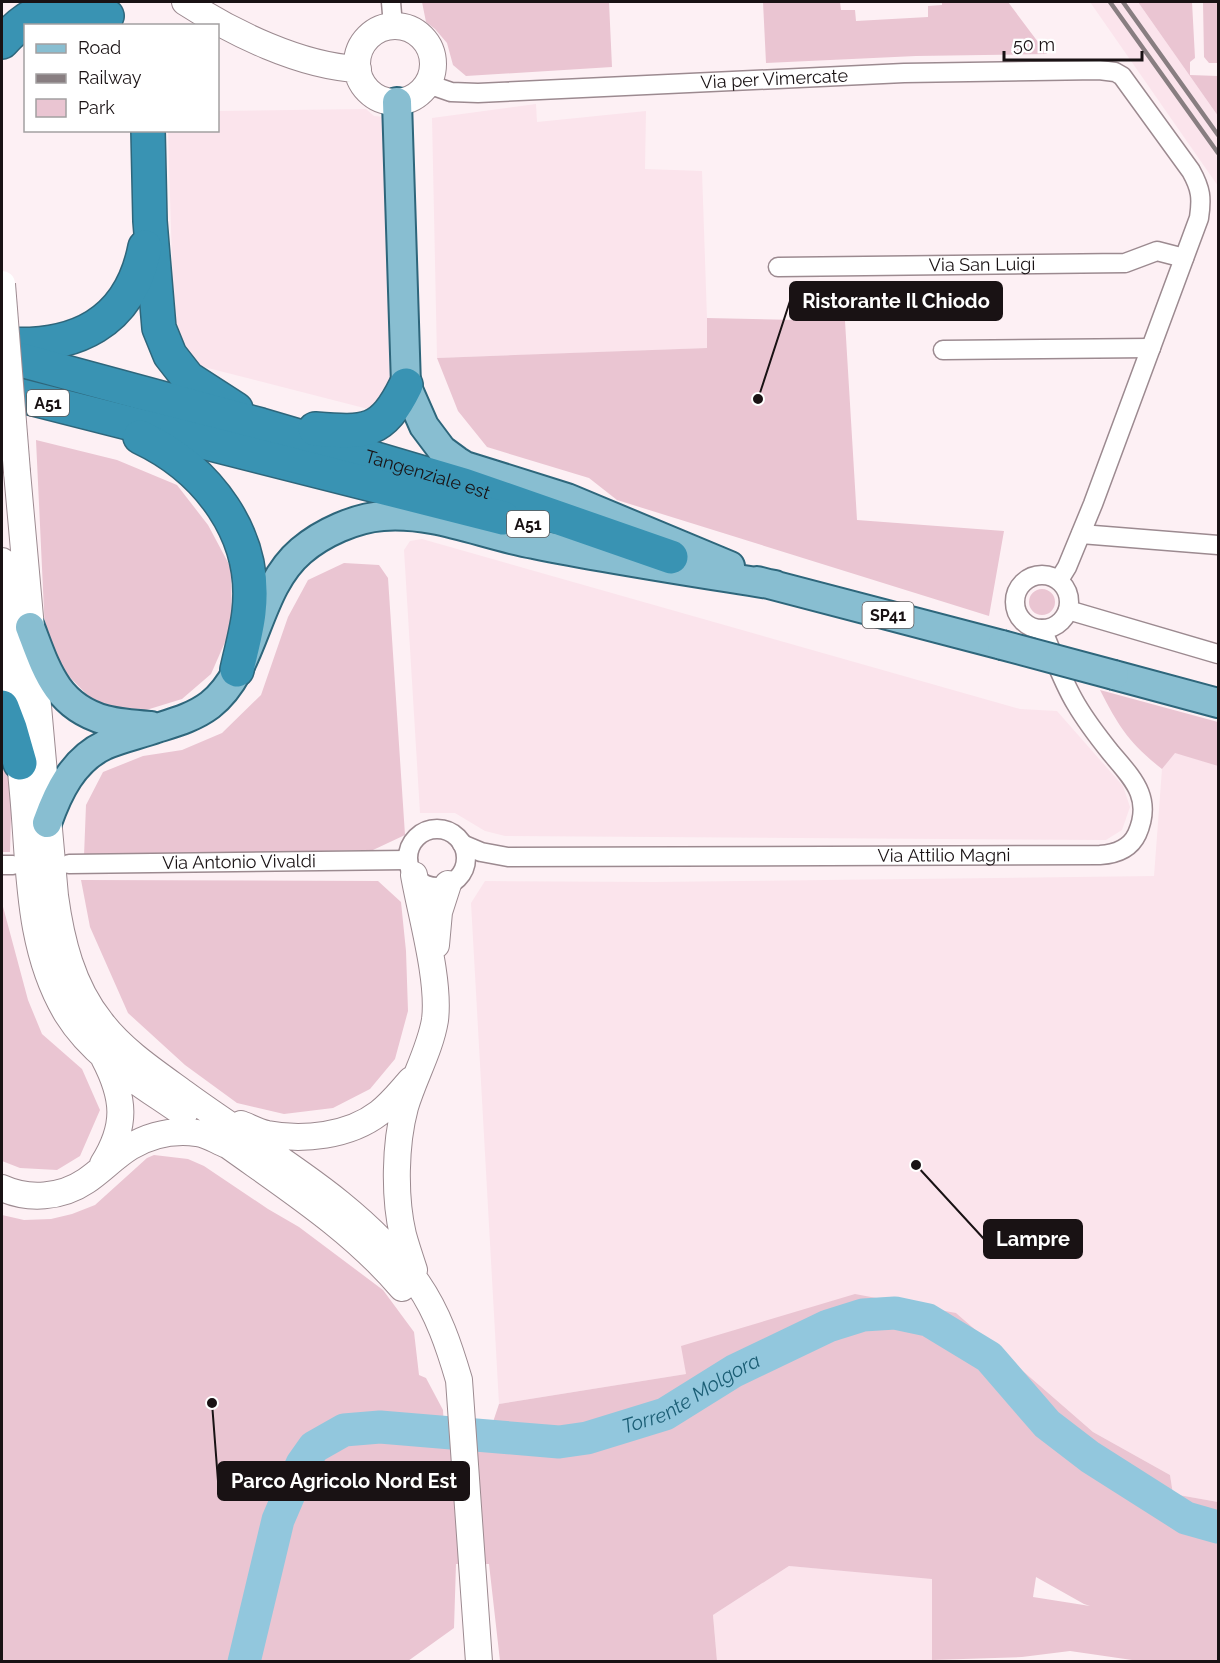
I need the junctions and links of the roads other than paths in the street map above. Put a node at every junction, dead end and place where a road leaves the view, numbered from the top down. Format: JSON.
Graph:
{"nodes":[{"id":1,"x":185,"y":2,"type":"edge"},
{"id":2,"x":107,"y":14,"type":"edge"},
{"id":3,"x":392,"y":14,"type":"edge"},
{"id":4,"x":2,"y":42,"type":"edge"},
{"id":5,"x":358,"y":69,"type":"junction"},
{"id":6,"x":428,"y":84,"type":"junction"},
{"id":7,"x":397,"y":102,"type":"junction"},
{"id":8,"x":148,"y":132,"type":"edge"},
{"id":9,"x":150,"y":221,"type":"junction"},
{"id":10,"x":1184,"y":258,"type":"junction"},
{"id":11,"x":778,"y":267,"type":"dead end"},
{"id":12,"x":2,"y":275,"type":"edge"},
{"id":13,"x":2,"y":284,"type":"edge"},
{"id":14,"x":2,"y":344,"type":"edge"},
{"id":15,"x":1151,"y":348,"type":"junction"},
{"id":16,"x":943,"y":350,"type":"dead end"},
{"id":17,"x":2,"y":355,"type":"edge"},
{"id":18,"x":406,"y":385,"type":"junction"},
{"id":19,"x":2,"y":391,"type":"edge"},
{"id":20,"x":95,"y":416,"type":"junction"},
{"id":21,"x":261,"y":426,"type":"junction"},
{"id":22,"x":1081,"y":534,"type":"junction"},
{"id":23,"x":1218,"y":545,"type":"edge"},
{"id":24,"x":671,"y":557,"type":"junction"},
{"id":25,"x":2,"y":561,"type":"edge"},
{"id":26,"x":1059,"y":580,"type":"junction"},
{"id":27,"x":775,"y":585,"type":"junction"},
{"id":28,"x":1068,"y":610,"type":"junction"},
{"id":29,"x":30,"y":627,"type":"junction"},
{"id":30,"x":1042,"y":629,"type":"junction"},
{"id":31,"x":1218,"y":654,"type":"edge"},
{"id":32,"x":237,"y":670,"type":"junction"},
{"id":33,"x":1218,"y":703,"type":"edge"},
{"id":34,"x":2,"y":707,"type":"edge"},
{"id":35,"x":159,"y":727,"type":"junction"},
{"id":36,"x":20,"y":763,"type":"junction"},
{"id":37,"x":47,"y":823,"type":"junction"},
{"id":38,"x":462,"y":843,"type":"junction"},
{"id":39,"x":508,"y":857,"type":"junction"},
{"id":40,"x":69,"y":864,"type":"dead end"},
{"id":41,"x":411,"y":867,"type":"junction"},
{"id":42,"x":455,"y":879,"type":"junction"},
{"id":43,"x":434,"y":978,"type":"junction"},
{"id":44,"x":99,"y":1040,"type":"junction"},
{"id":45,"x":417,"y":1072,"type":"junction"},
{"id":46,"x":208,"y":1110,"type":"junction"},
{"id":47,"x":227,"y":1145,"type":"junction"},
{"id":48,"x":100,"y":1169,"type":"junction"},
{"id":49,"x":2,"y":1188,"type":"edge"},
{"id":50,"x":419,"y":1285,"type":"junction"},
{"id":51,"x":459,"y":1380,"type":"junction"},
{"id":52,"x":479,"y":1662,"type":"edge"}],
"edges":[{"from":1,"to":5,"type":"main road"},
{"from":2,"to":4,"type":"highway"},
{"from":3,"to":5,"type":"main road"},
{"from":3,"to":6,"type":"main road"},
{"from":5,"to":7,"type":"main road"},
{"from":6,"to":7,"type":"main road"},
{"from":6,"to":10,"type":"street","name":"Via per Vimercate"},
{"from":7,"to":18,"type":"main road"},
{"from":8,"to":9,"type":"highway"},
{"from":9,"to":14,"type":"highway"},
{"from":9,"to":21,"type":"highway"},
{"from":10,"to":11,"type":"street","name":"Via San Luigi"},
{"from":10,"to":15,"type":"street"},
{"from":12,"to":13,"type":"main road"},
{"from":13,"to":29,"type":"main road","bridge":true},
{"from":15,"to":16,"type":"street"},
{"from":15,"to":22,"type":"street"},
{"from":17,"to":21,"type":"highway","name":"Tangenziale est","number":"A51"},
{"from":18,"to":21,"type":"highway"},
{"from":18,"to":27,"type":"main road"},
{"from":19,"to":20,"type":"highway","name":"Tangenziale est","number":"A51"},
{"from":20,"to":24,"type":"highway","name":"Tangenziale est","number":"A51"},
{"from":20,"to":32,"type":"highway"},
{"from":21,"to":24,"type":"highway","name":"Tangenziale est","number":"A51"},
{"from":22,"to":23,"type":"street"},
{"from":22,"to":26,"type":"street"},
{"from":24,"to":27,"type":"main road","number":"SP41"},
{"from":25,"to":36,"type":"main road"},
{"from":26,"to":28,"type":"street"},
{"from":26,"to":30,"type":"street"},
{"from":27,"to":32,"type":"main road"},
{"from":27,"to":33,"type":"main road","number":"SP41","bridge":true},
{"from":28,"to":30,"type":"street"},
{"from":28,"to":31,"type":"street"},
{"from":29,"to":35,"type":"main road"},
{"from":29,"to":37,"type":"main road"},
{"from":30,"to":39,"type":"street","name":"Via Attilio Magni"},
{"from":32,"to":35,"type":"main road"},
{"from":34,"to":36,"type":"highway"},
{"from":35,"to":37,"type":"main road"},
{"from":36,"to":44,"type":"main road"},
{"from":37,"to":44,"type":"main road"},
{"from":38,"to":39,"type":"street","name":"Via Attilio Magni"},
{"from":38,"to":41,"type":"street"},
{"from":38,"to":42,"type":"street"},
{"from":39,"to":42,"type":"street","name":"Via Attilio Magni"},
{"from":40,"to":41,"type":"street","name":"Via Antonio Vivaldi"},
{"from":41,"to":42,"type":"street"},
{"from":41,"to":43,"type":"main road"},
{"from":42,"to":43,"type":"main road"},
{"from":43,"to":45,"type":"main road"},
{"from":44,"to":46,"type":"main road"},
{"from":44,"to":47,"type":"main road"},
{"from":44,"to":48,"type":"main road"},
{"from":45,"to":46,"type":"main road"},
{"from":45,"to":50,"type":"main road"},
{"from":46,"to":50,"type":"main road"},
{"from":47,"to":48,"type":"main road"},
{"from":47,"to":51,"type":"main road"},
{"from":48,"to":49,"type":"main road"},
{"from":50,"to":51,"type":"main road"},
{"from":51,"to":52,"type":"main road"}]}
